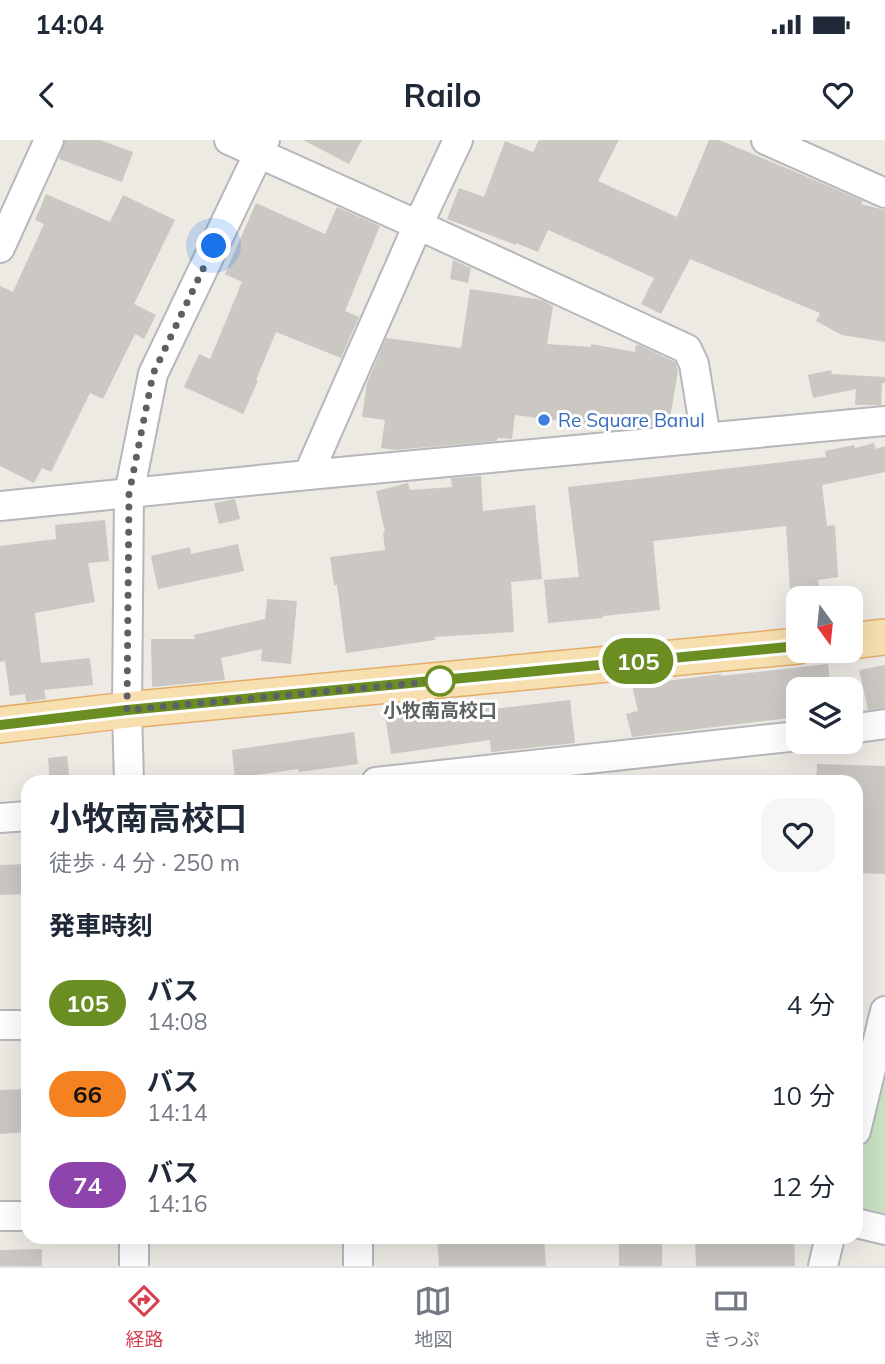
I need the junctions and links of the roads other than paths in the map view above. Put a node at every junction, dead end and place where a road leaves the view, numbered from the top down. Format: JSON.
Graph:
{"nodes":[{"id":1,"x":49,"y":140,"type":"edge"},
{"id":2,"x":229,"y":140,"type":"edge"},
{"id":3,"x":458,"y":140,"type":"edge"},
{"id":4,"x":766,"y":140,"type":"edge"},
{"id":5,"x":262,"y":147,"type":"edge"},
{"id":6,"x":885,"y":193,"type":"edge"},
{"id":7,"x":418,"y":225,"type":"junction"},
{"id":8,"x":0,"y":248,"type":"edge"},
{"id":9,"x":885,"y":421,"type":"edge"},
{"id":10,"x":706,"y":438,"type":"junction"},
{"id":11,"x":308,"y":475,"type":"junction"},
{"id":12,"x":129,"y":494,"type":"junction"},
{"id":13,"x":0,"y":506,"type":"edge"},
{"id":14,"x":885,"y":637,"type":"edge"},
{"id":15,"x":863,"y":640,"type":"edge"},
{"id":16,"x":786,"y":647,"type":"edge"},
{"id":17,"x":127,"y":710,"type":"junction"},
{"id":18,"x":885,"y":724,"type":"edge"},
{"id":19,"x":0,"y":725,"type":"edge"},
{"id":20,"x":863,"y":727,"type":"edge"},
{"id":21,"x":786,"y":737,"type":"edge"},
{"id":22,"x":129,"y":775,"type":"edge"},
{"id":23,"x":440,"y":775,"type":"edge"},
{"id":24,"x":21,"y":816,"type":"edge"},
{"id":25,"x":0,"y":818,"type":"edge"},
{"id":26,"x":885,"y":1011,"type":"edge"},
{"id":27,"x":21,"y":1025,"type":"edge"},
{"id":28,"x":0,"y":1026,"type":"edge"},
{"id":29,"x":863,"y":1102,"type":"edge"},
{"id":30,"x":0,"y":1216,"type":"edge"},
{"id":31,"x":21,"y":1216,"type":"edge"},
{"id":32,"x":863,"y":1225,"type":"edge"},
{"id":33,"x":885,"y":1230,"type":"edge"},
{"id":34,"x":134,"y":1244,"type":"edge"},
{"id":35,"x":358,"y":1244,"type":"edge"},
{"id":36,"x":828,"y":1244,"type":"edge"},
{"id":37,"x":134,"y":1266,"type":"edge"},
{"id":38,"x":358,"y":1266,"type":"edge"},
{"id":39,"x":823,"y":1266,"type":"edge"}],
"edges":[{"from":1,"to":8,"type":"street"},
{"from":2,"to":5,"type":"street"},
{"from":3,"to":7,"type":"street"},
{"from":4,"to":6,"type":"street"},
{"from":5,"to":7,"type":"street"},
{"from":5,"to":12,"type":"street"},
{"from":7,"to":10,"type":"street"},
{"from":7,"to":11,"type":"street"},
{"from":9,"to":10,"type":"street"},
{"from":10,"to":11,"type":"street"},
{"from":11,"to":12,"type":"street"},
{"from":12,"to":13,"type":"street"},
{"from":12,"to":17,"type":"street"},
{"from":14,"to":15,"type":"main road"},
{"from":16,"to":17,"type":"main road"},
{"from":17,"to":19,"type":"main road"},
{"from":17,"to":22,"type":"street"},
{"from":18,"to":20,"type":"street"},
{"from":21,"to":23,"type":"street"},
{"from":24,"to":25,"type":"street"},
{"from":26,"to":29,"type":"street"},
{"from":27,"to":28,"type":"street"},
{"from":30,"to":31,"type":"street"},
{"from":32,"to":33,"type":"street"},
{"from":34,"to":37,"type":"street"},
{"from":35,"to":38,"type":"street"},
{"from":36,"to":39,"type":"street"}]}
